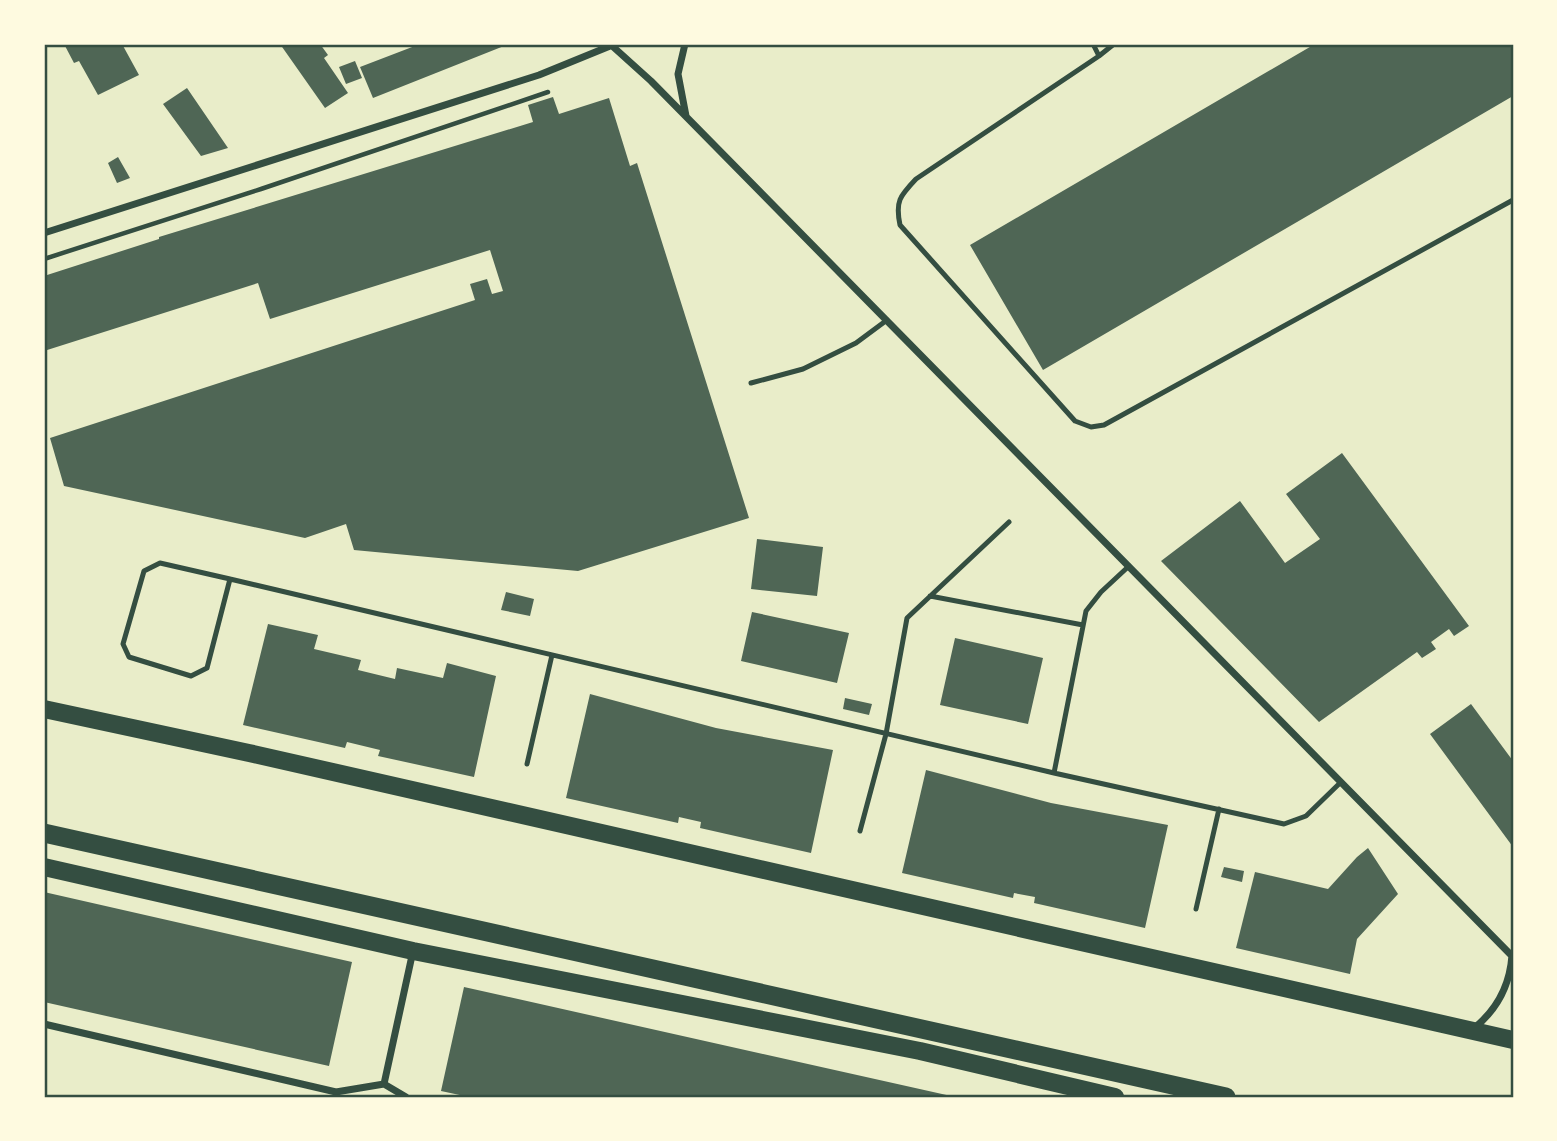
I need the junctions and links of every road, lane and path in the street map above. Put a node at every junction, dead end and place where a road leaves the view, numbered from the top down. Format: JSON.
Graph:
{"nodes":[{"id":1,"x":612,"y":44,"type":"edge"},
{"id":2,"x":685,"y":44,"type":"edge"},
{"id":3,"x":1093,"y":44,"type":"edge"},
{"id":4,"x":1114,"y":44,"type":"edge"},
{"id":5,"x":1099,"y":56,"type":"junction"},
{"id":6,"x":548,"y":71,"type":"junction"},
{"id":7,"x":686,"y":117,"type":"junction"},
{"id":8,"x":1513,"y":200,"type":"edge"},
{"id":9,"x":44,"y":233,"type":"edge"},
{"id":10,"x":44,"y":259,"type":"edge"},
{"id":11,"x":887,"y":320,"type":"junction"},
{"id":12,"x":751,"y":383,"type":"dead end"},
{"id":13,"x":1009,"y":522,"type":"dead end"},
{"id":14,"x":1129,"y":566,"type":"junction"},
{"id":15,"x":230,"y":579,"type":"junction"},
{"id":16,"x":930,"y":596,"type":"junction"},
{"id":17,"x":1083,"y":625,"type":"junction"},
{"id":18,"x":552,"y":655,"type":"junction"},
{"id":19,"x":44,"y":709,"type":"edge"},
{"id":20,"x":886,"y":734,"type":"junction"},
{"id":21,"x":527,"y":764,"type":"dead end"},
{"id":22,"x":1054,"y":773,"type":"junction"},
{"id":23,"x":1341,"y":782,"type":"junction"},
{"id":24,"x":1219,"y":809,"type":"junction"},
{"id":25,"x":860,"y":831,"type":"dead end"},
{"id":26,"x":44,"y":833,"type":"edge"},
{"id":27,"x":44,"y":867,"type":"edge"},
{"id":28,"x":1196,"y":909,"type":"dead end"},
{"id":29,"x":413,"y":951,"type":"junction"},
{"id":30,"x":1513,"y":955,"type":"edge"},
{"id":31,"x":44,"y":1024,"type":"edge"},
{"id":32,"x":1471,"y":1031,"type":"junction"},
{"id":33,"x":1513,"y":1040,"type":"edge"},
{"id":34,"x":384,"y":1084,"type":"junction"},
{"id":35,"x":1108,"y":1096,"type":"edge"},
{"id":36,"x":407,"y":1097,"type":"edge"},
{"id":37,"x":1226,"y":1097,"type":"edge"}],
"edges":[{"from":1,"to":6,"type":"street"},
{"from":1,"to":7,"type":"street"},
{"from":2,"to":7,"type":"street"},
{"from":3,"to":5,"type":"lane"},
{"from":4,"to":5,"type":"lane"},
{"from":5,"to":8,"type":"lane"},
{"from":6,"to":9,"type":"street"},
{"from":6,"to":10,"type":"path"},
{"from":7,"to":11,"type":"street"},
{"from":11,"to":12,"type":"lane"},
{"from":11,"to":14,"type":"street"},
{"from":13,"to":16,"type":"lane"},
{"from":14,"to":17,"type":"lane"},
{"from":14,"to":23,"type":"street"},
{"from":15,"to":15,"type":"lane"},
{"from":15,"to":18,"type":"lane"},
{"from":16,"to":17,"type":"lane"},
{"from":16,"to":20,"type":"lane"},
{"from":17,"to":22,"type":"lane"},
{"from":18,"to":20,"type":"lane"},
{"from":18,"to":21,"type":"lane"},
{"from":19,"to":32,"type":"main road"},
{"from":20,"to":22,"type":"lane"},
{"from":20,"to":25,"type":"lane"},
{"from":22,"to":24,"type":"lane"},
{"from":23,"to":24,"type":"lane"},
{"from":23,"to":30,"type":"street"},
{"from":24,"to":28,"type":"lane"},
{"from":26,"to":37,"type":"highway"},
{"from":27,"to":29,"type":"main road"},
{"from":29,"to":34,"type":"street"},
{"from":29,"to":35,"type":"main road"},
{"from":30,"to":32,"type":"street"},
{"from":31,"to":34,"type":"street"},
{"from":32,"to":33,"type":"main road"},
{"from":34,"to":36,"type":"street"}]}
